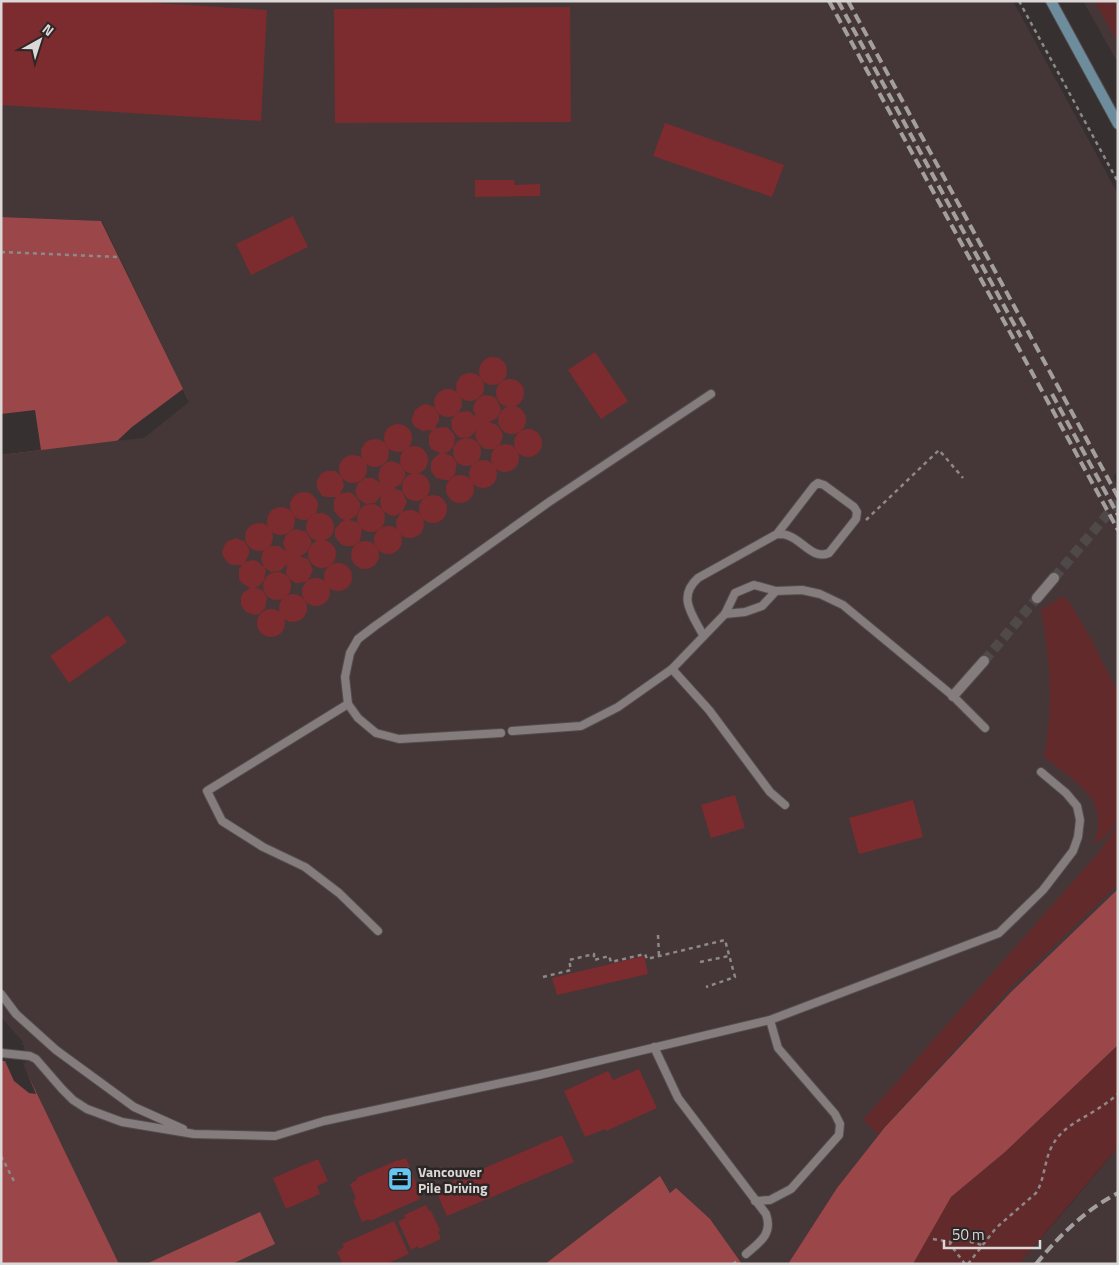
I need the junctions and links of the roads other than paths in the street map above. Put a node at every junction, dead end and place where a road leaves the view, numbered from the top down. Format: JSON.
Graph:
{"nodes":[{"id":1,"x":1051,"y":1,"type":"edge"},
{"id":2,"x":1118,"y":124,"type":"edge"},
{"id":3,"x":711,"y":394,"type":"dead end"},
{"id":4,"x":777,"y":534,"type":"junction"},
{"id":5,"x":1054,"y":578,"type":"tunnel mouth"},
{"id":6,"x":776,"y":591,"type":"junction"},
{"id":7,"x":1037,"y":598,"type":"tunnel mouth"},
{"id":8,"x":725,"y":614,"type":"junction"},
{"id":9,"x":703,"y":635,"type":"junction"},
{"id":10,"x":984,"y":661,"type":"tunnel mouth"},
{"id":11,"x":672,"y":669,"type":"junction"},
{"id":12,"x":953,"y":696,"type":"junction"},
{"id":13,"x":348,"y":704,"type":"junction"},
{"id":14,"x":985,"y":728,"type":"dead end"},
{"id":15,"x":512,"y":731,"type":"dead end"},
{"id":16,"x":501,"y":733,"type":"dead end"},
{"id":17,"x":1041,"y":772,"type":"dead end"},
{"id":18,"x":785,"y":805,"type":"dead end"},
{"id":19,"x":378,"y":931,"type":"dead end"},
{"id":20,"x":1,"y":994,"type":"edge"},
{"id":21,"x":770,"y":1020,"type":"junction"},
{"id":22,"x":654,"y":1048,"type":"junction"},
{"id":23,"x":1,"y":1053,"type":"edge"},
{"id":24,"x":194,"y":1134,"type":"junction"},
{"id":25,"x":755,"y":1201,"type":"junction"},
{"id":26,"x":746,"y":1254,"type":"dead end"}],
"edges":[{"from":1,"to":2,"type":"main road"},
{"from":3,"to":13,"type":"lane"},
{"from":4,"to":4,"type":"lane"},
{"from":4,"to":9,"type":"lane"},
{"from":5,"to":7,"type":"street"},
{"from":6,"to":8,"type":"lane"},
{"from":6,"to":8,"type":"lane"},
{"from":6,"to":12,"type":"lane"},
{"from":8,"to":9,"type":"lane"},
{"from":9,"to":11,"type":"lane"},
{"from":10,"to":12,"type":"street"},
{"from":11,"to":15,"type":"lane"},
{"from":11,"to":18,"type":"lane"},
{"from":12,"to":14,"type":"lane"},
{"from":13,"to":16,"type":"lane"},
{"from":13,"to":19,"type":"lane"},
{"from":17,"to":21,"type":"lane"},
{"from":20,"to":24,"type":"lane"},
{"from":21,"to":22,"type":"lane"},
{"from":21,"to":25,"type":"lane"},
{"from":22,"to":24,"type":"lane"},
{"from":22,"to":25,"type":"lane"},
{"from":23,"to":24,"type":"lane"},
{"from":25,"to":26,"type":"lane"}]}
